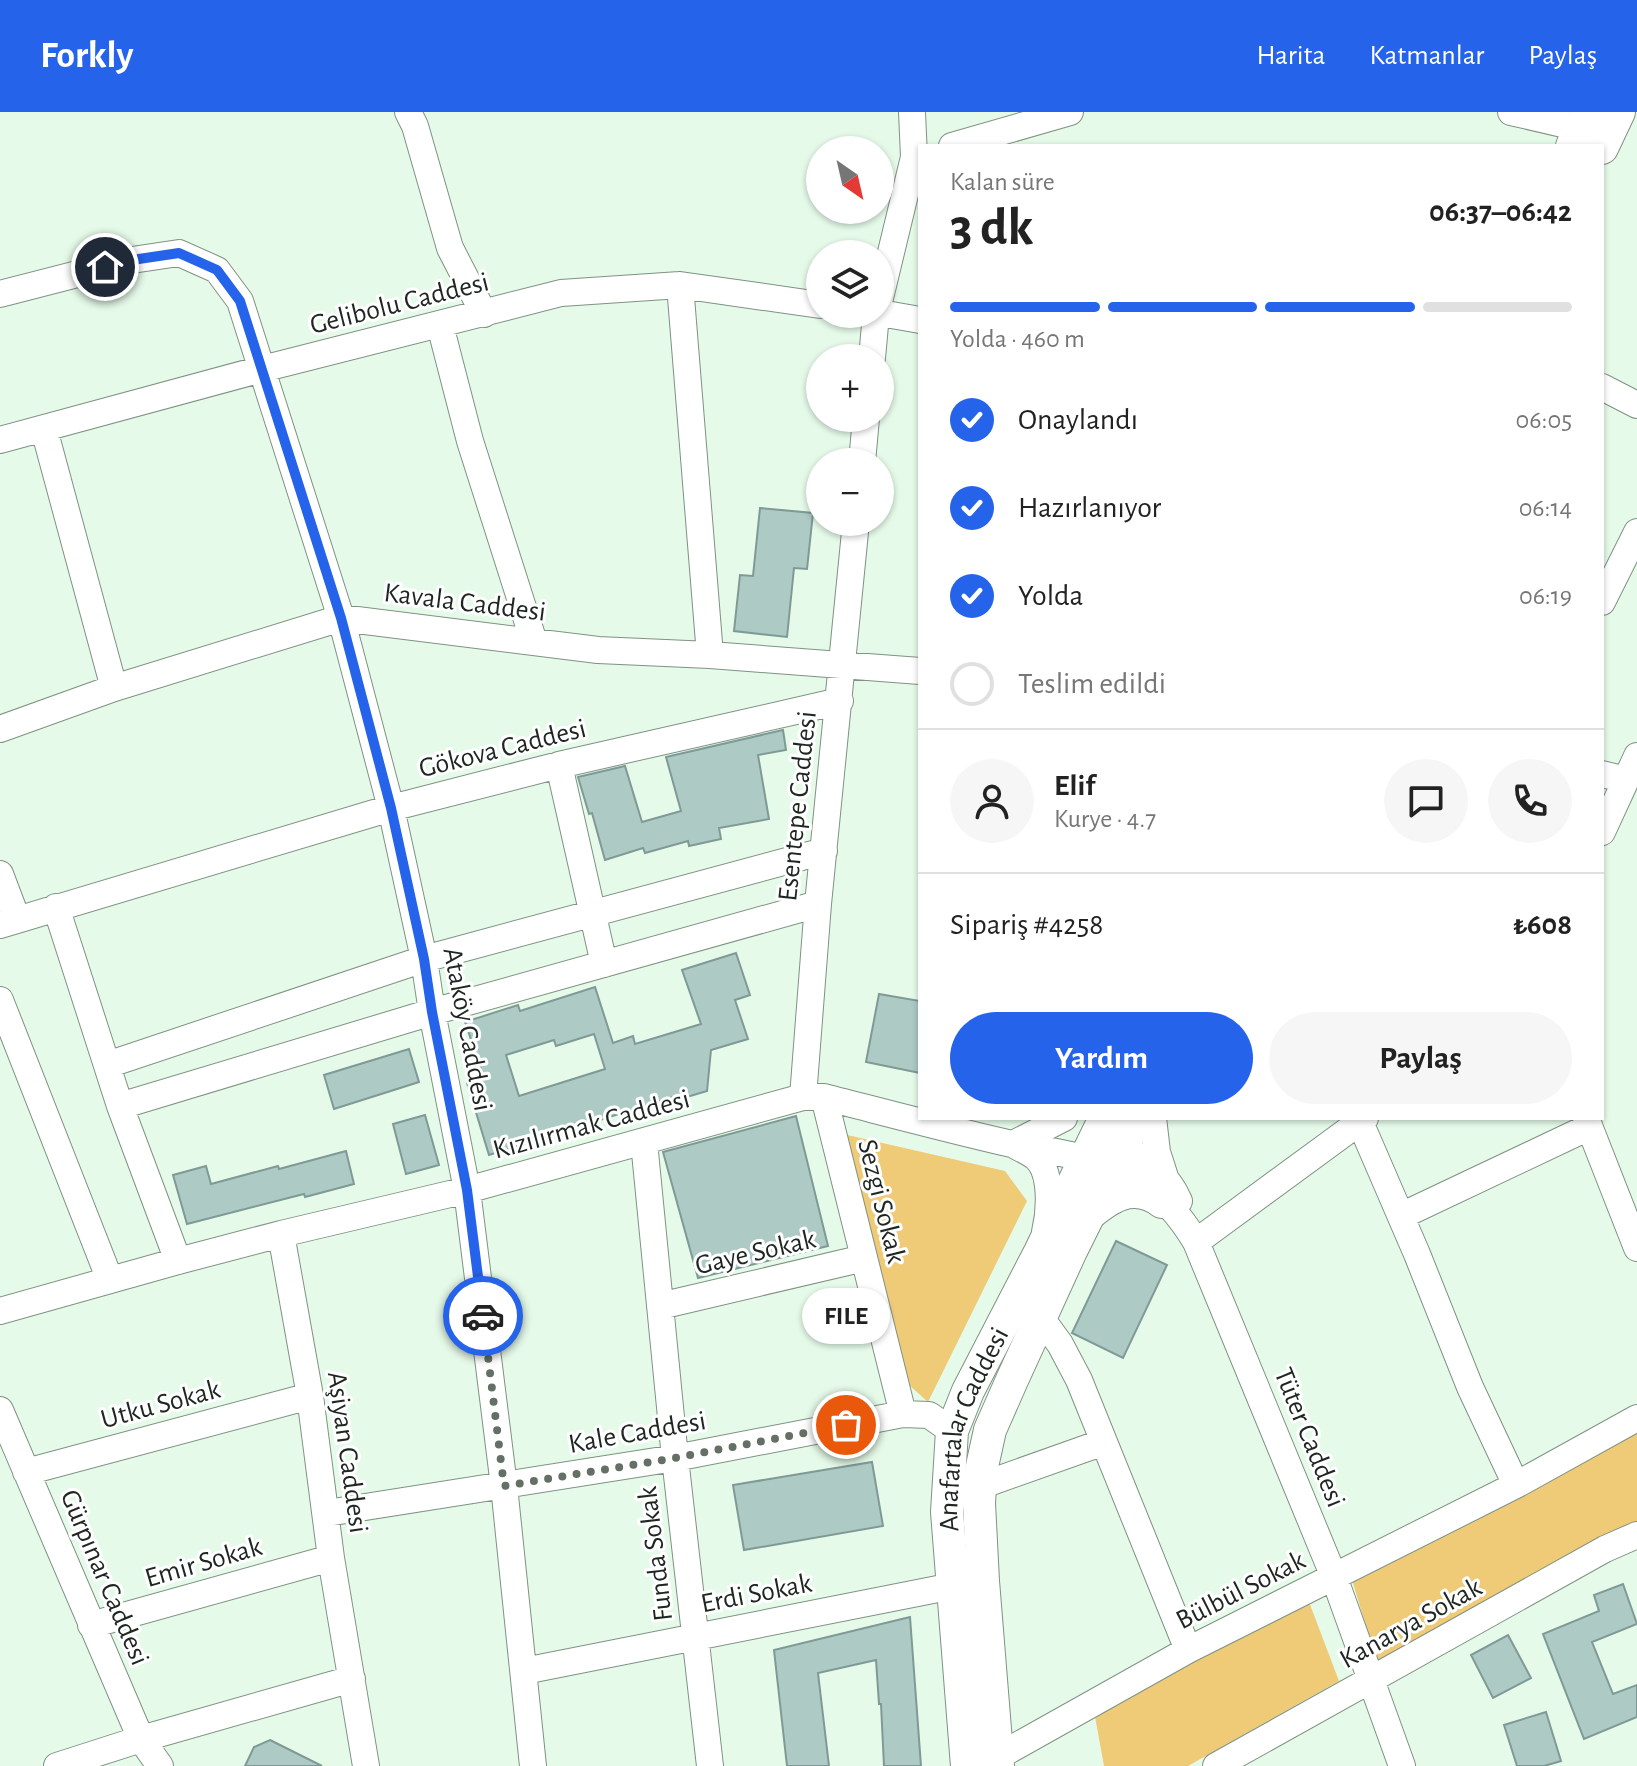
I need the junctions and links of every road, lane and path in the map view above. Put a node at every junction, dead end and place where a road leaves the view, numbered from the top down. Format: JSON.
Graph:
{"nodes":[{"id":1,"x":408,"y":112,"type":"edge"},
{"id":2,"x":912,"y":112,"type":"edge"},
{"id":3,"x":1070,"y":112,"type":"edge"},
{"id":4,"x":1511,"y":112,"type":"edge"},
{"id":5,"x":1619,"y":112,"type":"edge"},
{"id":6,"x":1585,"y":134,"type":"edge"},
{"id":7,"x":959,"y":144,"type":"edge"},
{"id":8,"x":917,"y":156,"type":"edge"},
{"id":9,"x":894,"y":244,"type":"edge"},
{"id":10,"x":680,"y":285,"type":"junction"},
{"id":11,"x":0,"y":294,"type":"edge"},
{"id":12,"x":806,"y":303,"type":"edge"},
{"id":13,"x":484,"y":314,"type":"junction"},
{"id":14,"x":894,"y":316,"type":"edge"},
{"id":15,"x":918,"y":320,"type":"edge"},
{"id":16,"x":440,"y":325,"type":"junction"},
{"id":17,"x":262,"y":369,"type":"junction"},
{"id":18,"x":1604,"y":388,"type":"edge"},
{"id":19,"x":1604,"y":403,"type":"edge"},
{"id":20,"x":1637,"y":405,"type":"edge"},
{"id":21,"x":44,"y":429,"type":"junction"},
{"id":22,"x":0,"y":440,"type":"edge"},
{"id":23,"x":1637,"y":532,"type":"edge"},
{"id":24,"x":855,"y":536,"type":"edge"},
{"id":25,"x":1604,"y":598,"type":"edge"},
{"id":26,"x":341,"y":618,"type":"junction"},
{"id":27,"x":534,"y":642,"type":"junction"},
{"id":28,"x":710,"y":655,"type":"junction"},
{"id":29,"x":843,"y":665,"type":"junction"},
{"id":30,"x":918,"y":671,"type":"edge"},
{"id":31,"x":114,"y":688,"type":"junction"},
{"id":32,"x":840,"y":701,"type":"junction"},
{"id":33,"x":0,"y":729,"type":"edge"},
{"id":34,"x":1637,"y":756,"type":"edge"},
{"id":35,"x":559,"y":765,"type":"junction"},
{"id":36,"x":1614,"y":777,"type":"edge"},
{"id":37,"x":391,"y":808,"type":"junction"},
{"id":38,"x":1604,"y":823,"type":"edge"},
{"id":39,"x":824,"y":851,"type":"junction"},
{"id":40,"x":0,"y":874,"type":"edge"},
{"id":41,"x":818,"y":904,"type":"junction"},
{"id":42,"x":56,"y":907,"type":"junction"},
{"id":43,"x":592,"y":914,"type":"junction"},
{"id":44,"x":9,"y":922,"type":"edge"},
{"id":45,"x":424,"y":959,"type":"junction"},
{"id":46,"x":604,"y":964,"type":"junction"},
{"id":47,"x":0,"y":1000,"type":"edge"},
{"id":48,"x":432,"y":1012,"type":"junction"},
{"id":49,"x":107,"y":1065,"type":"junction"},
{"id":50,"x":813,"y":1097,"type":"junction"},
{"id":51,"x":120,"y":1106,"type":"junction"},
{"id":52,"x":1017,"y":1120,"type":"edge"},
{"id":53,"x":1060,"y":1120,"type":"edge"},
{"id":54,"x":1105,"y":1120,"type":"edge"},
{"id":55,"x":1136,"y":1120,"type":"edge"},
{"id":56,"x":1153,"y":1120,"type":"edge"},
{"id":57,"x":1360,"y":1120,"type":"edge"},
{"id":58,"x":1362,"y":1120,"type":"edge"},
{"id":59,"x":1588,"y":1122,"type":"edge"},
{"id":60,"x":644,"y":1142,"type":"junction"},
{"id":61,"x":1013,"y":1144,"type":"junction"},
{"id":62,"x":1107,"y":1158,"type":"junction"},
{"id":63,"x":1165,"y":1177,"type":"junction"},
{"id":64,"x":467,"y":1190,"type":"junction"},
{"id":65,"x":1401,"y":1216,"type":"junction"},
{"id":66,"x":1086,"y":1221,"type":"junction"},
{"id":67,"x":1191,"y":1233,"type":"junction"},
{"id":68,"x":281,"y":1234,"type":"junction"},
{"id":69,"x":1637,"y":1248,"type":"edge"},
{"id":70,"x":1040,"y":1252,"type":"junction"},
{"id":71,"x":864,"y":1258,"type":"junction"},
{"id":72,"x":178,"y":1261,"type":"junction"},
{"id":73,"x":110,"y":1280,"type":"junction"},
{"id":74,"x":660,"y":1306,"type":"junction"},
{"id":75,"x":0,"y":1311,"type":"edge"},
{"id":76,"x":1041,"y":1318,"type":"junction"},
{"id":77,"x":310,"y":1396,"type":"junction"},
{"id":78,"x":0,"y":1410,"type":"edge"},
{"id":79,"x":903,"y":1414,"type":"junction"},
{"id":80,"x":1637,"y":1418,"type":"edge"},
{"id":81,"x":952,"y":1431,"type":"junction"},
{"id":82,"x":1104,"y":1442,"type":"junction"},
{"id":83,"x":675,"y":1458,"type":"junction"},
{"id":84,"x":26,"y":1472,"type":"junction"},
{"id":85,"x":1516,"y":1485,"type":"junction"},
{"id":86,"x":504,"y":1486,"type":"junction"},
{"id":87,"x":980,"y":1486,"type":"junction"},
{"id":88,"x":327,"y":1513,"type":"junction"},
{"id":89,"x":1637,"y":1535,"type":"edge"},
{"id":90,"x":331,"y":1558,"type":"junction"},
{"id":91,"x":1334,"y":1577,"type":"junction"},
{"id":92,"x":953,"y":1586,"type":"junction"},
{"id":93,"x":91,"y":1625,"type":"junction"},
{"id":94,"x":696,"y":1637,"type":"junction"},
{"id":95,"x":1188,"y":1650,"type":"junction"},
{"id":96,"x":524,"y":1671,"type":"junction"},
{"id":97,"x":352,"y":1679,"type":"junction"},
{"id":98,"x":1372,"y":1680,"type":"junction"},
{"id":99,"x":141,"y":1739,"type":"junction"},
{"id":100,"x":987,"y":1763,"type":"edge"},
{"id":101,"x":57,"y":1766,"type":"edge"},
{"id":102,"x":160,"y":1766,"type":"edge"},
{"id":103,"x":366,"y":1766,"type":"edge"},
{"id":104,"x":533,"y":1766,"type":"edge"},
{"id":105,"x":710,"y":1766,"type":"edge"},
{"id":106,"x":1216,"y":1766,"type":"edge"},
{"id":107,"x":1402,"y":1766,"type":"edge"}],
"edges":[{"from":1,"to":13,"type":"street"},
{"from":2,"to":8,"type":"street"},
{"from":3,"to":7,"type":"street"},
{"from":4,"to":6,"type":"street"},
{"from":5,"to":6,"type":"main road"},
{"from":8,"to":9,"type":"street"},
{"from":10,"to":12,"type":"street","name":"Gelibolu Caddesi"},
{"from":10,"to":13,"type":"street","name":"Gelibolu Caddesi"},
{"from":10,"to":28,"type":"street"},
{"from":11,"to":17,"type":"street","name":"Ataköy Caddesi"},
{"from":13,"to":16,"type":"street","name":"Gelibolu Caddesi"},
{"from":14,"to":15,"type":"street"},
{"from":16,"to":17,"type":"street","name":"Gelibolu Caddesi"},
{"from":16,"to":27,"type":"street"},
{"from":17,"to":21,"type":"street","name":"Gelibolu Caddesi"},
{"from":17,"to":26,"type":"street","name":"Ataköy Caddesi"},
{"from":18,"to":20,"type":"street"},
{"from":19,"to":20,"type":"street"},
{"from":21,"to":22,"type":"street","name":"Gelibolu Caddesi"},
{"from":21,"to":31,"type":"street"},
{"from":23,"to":25,"type":"street"},
{"from":24,"to":29,"type":"street","name":"Esentepe Caddesi"},
{"from":26,"to":27,"type":"street","name":"Kavala Caddesi"},
{"from":26,"to":31,"type":"street","name":"Kavala Caddesi"},
{"from":26,"to":37,"type":"street","name":"Ataköy Caddesi"},
{"from":27,"to":28,"type":"street","name":"Kavala Caddesi"},
{"from":28,"to":29,"type":"street","name":"Kavala Caddesi"},
{"from":29,"to":30,"type":"street","name":"Kavala Caddesi"},
{"from":29,"to":32,"type":"street","name":"Esentepe Caddesi"},
{"from":31,"to":33,"type":"street","name":"Kavala Caddesi"},
{"from":32,"to":35,"type":"street","name":"Gökova Caddesi"},
{"from":32,"to":39,"type":"street","name":"Esentepe Caddesi"},
{"from":34,"to":36,"type":"street"},
{"from":35,"to":37,"type":"street","name":"Gökova Caddesi"},
{"from":35,"to":43,"type":"street"},
{"from":36,"to":38,"type":"street"},
{"from":37,"to":42,"type":"street","name":"Gökova Caddesi"},
{"from":37,"to":45,"type":"street","name":"Ataköy Caddesi"},
{"from":39,"to":41,"type":"street","name":"Esentepe Caddesi"},
{"from":39,"to":43,"type":"street"},
{"from":40,"to":44,"type":"street"},
{"from":41,"to":46,"type":"street"},
{"from":41,"to":50,"type":"street","name":"Esentepe Caddesi"},
{"from":42,"to":44,"type":"street","name":"Gökova Caddesi"},
{"from":42,"to":49,"type":"street"},
{"from":43,"to":45,"type":"street"},
{"from":43,"to":46,"type":"street"},
{"from":45,"to":48,"type":"street","name":"Ataköy Caddesi"},
{"from":45,"to":49,"type":"street"},
{"from":46,"to":48,"type":"street"},
{"from":47,"to":73,"type":"street"},
{"from":48,"to":51,"type":"street"},
{"from":48,"to":64,"type":"street","name":"Ataköy Caddesi"},
{"from":49,"to":51,"type":"street"},
{"from":50,"to":60,"type":"street","name":"Kızılırmak Caddesi"},
{"from":50,"to":61,"type":"street","name":"Kızılırmak Caddesi"},
{"from":50,"to":71,"type":"street","name":"Sezgi Sokak"},
{"from":51,"to":72,"type":"street"},
{"from":52,"to":61,"type":"street"},
{"from":53,"to":61,"type":"street"},
{"from":54,"to":62,"type":"main road","name":"Anafartalar Caddesi"},
{"from":55,"to":62,"type":"main road","name":"Anafartalar Caddesi"},
{"from":56,"to":63,"type":"street"},
{"from":57,"to":67,"type":"street"},
{"from":58,"to":65,"type":"street"},
{"from":59,"to":65,"type":"street"},
{"from":59,"to":69,"type":"street"},
{"from":60,"to":64,"type":"street","name":"Kızılırmak Caddesi"},
{"from":60,"to":74,"type":"street","name":"Funda Sokak"},
{"from":61,"to":62,"type":"street","name":"Kızılırmak Caddesi"},
{"from":61,"to":70,"type":"street"},
{"from":62,"to":63,"type":"street"},
{"from":62,"to":66,"type":"main road"},
{"from":62,"to":67,"type":"street","name":"Tüter Caddesi"},
{"from":62,"to":70,"type":"main road","name":"Anafartalar Caddesi"},
{"from":63,"to":67,"type":"street"},
{"from":64,"to":68,"type":"street","name":"Kızılırmak Caddesi"},
{"from":64,"to":86,"type":"street","name":"Ataköy Caddesi"},
{"from":65,"to":85,"type":"street"},
{"from":66,"to":67,"type":"street"},
{"from":66,"to":76,"type":"main road"},
{"from":67,"to":91,"type":"street","name":"Tüter Caddesi"},
{"from":68,"to":72,"type":"street","name":"Kızılırmak Caddesi"},
{"from":68,"to":77,"type":"street","name":"Aşiyan Caddesi"},
{"from":70,"to":81,"type":"main road","name":"Anafartalar Caddesi"},
{"from":71,"to":74,"type":"street","name":"Gaye Sokak"},
{"from":71,"to":79,"type":"street","name":"Sezgi Sokak"},
{"from":72,"to":73,"type":"street","name":"Kızılırmak Caddesi"},
{"from":73,"to":75,"type":"street","name":"Kızılırmak Caddesi"},
{"from":74,"to":83,"type":"street","name":"Funda Sokak"},
{"from":76,"to":82,"type":"street"},
{"from":76,"to":87,"type":"main road"},
{"from":77,"to":84,"type":"street","name":"Utku Sokak"},
{"from":77,"to":88,"type":"street","name":"Aşiyan Caddesi"},
{"from":78,"to":84,"type":"street","name":"Gürpınar Caddesi"},
{"from":79,"to":81,"type":"street","name":"Kale Caddesi"},
{"from":79,"to":83,"type":"street","name":"Kale Caddesi"},
{"from":80,"to":85,"type":"street","name":"Bülbül Sokak"},
{"from":81,"to":92,"type":"main road","name":"Anafartalar Caddesi"},
{"from":82,"to":87,"type":"street"},
{"from":82,"to":95,"type":"street"},
{"from":83,"to":86,"type":"street","name":"Kale Caddesi"},
{"from":83,"to":94,"type":"street","name":"Funda Sokak"},
{"from":84,"to":93,"type":"street","name":"Gürpınar Caddesi"},
{"from":85,"to":91,"type":"street","name":"Bülbül Sokak"},
{"from":86,"to":88,"type":"street","name":"Kale Caddesi"},
{"from":86,"to":96,"type":"street","name":"Ataköy Caddesi"},
{"from":87,"to":100,"type":"main road"},
{"from":88,"to":90,"type":"street","name":"Aşiyan Caddesi"},
{"from":89,"to":98,"type":"street","name":"Kanarya Sokak"},
{"from":90,"to":93,"type":"street","name":"Emir Sokak"},
{"from":90,"to":97,"type":"street","name":"Aşiyan Caddesi"},
{"from":91,"to":95,"type":"street","name":"Bülbül Sokak"},
{"from":91,"to":98,"type":"street","name":"Tüter Caddesi"},
{"from":92,"to":94,"type":"street","name":"Erdi Sokak"},
{"from":92,"to":100,"type":"main road","name":"Anafartalar Caddesi"},
{"from":93,"to":99,"type":"street","name":"Gürpınar Caddesi"},
{"from":94,"to":96,"type":"street","name":"Erdi Sokak"},
{"from":94,"to":105,"type":"street","name":"Funda Sokak"},
{"from":95,"to":100,"type":"street","name":"Bülbül Sokak"},
{"from":96,"to":104,"type":"street","name":"Ataköy Caddesi"},
{"from":97,"to":99,"type":"street"},
{"from":97,"to":103,"type":"street","name":"Aşiyan Caddesi"},
{"from":98,"to":106,"type":"street","name":"Kanarya Sokak"},
{"from":98,"to":107,"type":"street","name":"Tüter Caddesi"},
{"from":99,"to":101,"type":"street"},
{"from":99,"to":102,"type":"street","name":"Gürpınar Caddesi"}]}
